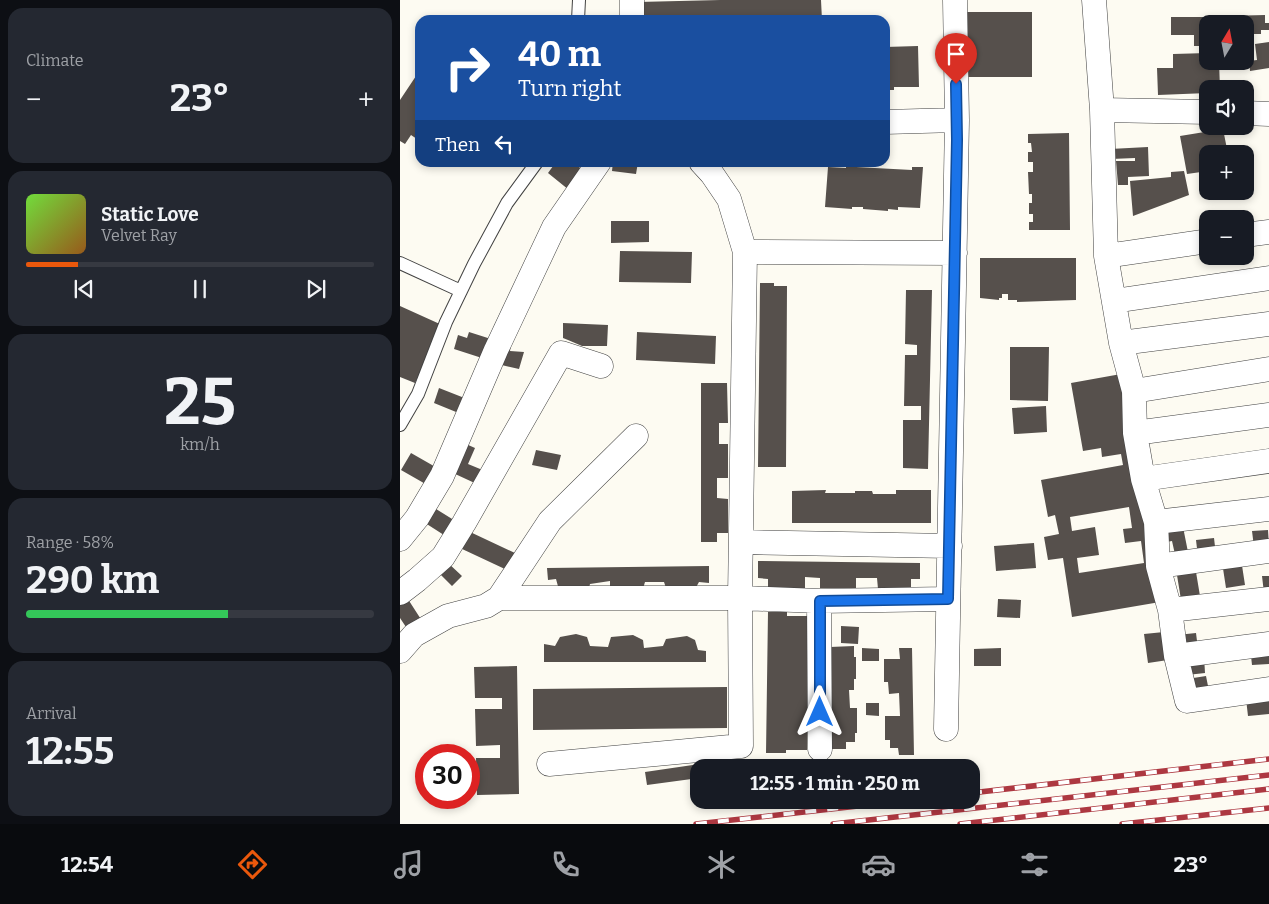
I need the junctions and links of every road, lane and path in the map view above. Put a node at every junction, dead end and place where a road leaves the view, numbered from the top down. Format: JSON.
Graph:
{"nodes":[{"id":1,"x":579,"y":0,"type":"edge"},
{"id":2,"x":632,"y":0,"type":"edge"},
{"id":3,"x":955,"y":0,"type":"edge"},
{"id":4,"x":1094,"y":0,"type":"edge"},
{"id":5,"x":578,"y":15,"type":"edge"},
{"id":6,"x":632,"y":15,"type":"edge"},
{"id":7,"x":1102,"y":110,"type":"junction"},
{"id":8,"x":1199,"y":112,"type":"edge"},
{"id":9,"x":1254,"y":113,"type":"edge"},
{"id":10,"x":1269,"y":114,"type":"edge"},
{"id":11,"x":957,"y":120,"type":"junction"},
{"id":12,"x":890,"y":122,"type":"edge"},
{"id":13,"x":532,"y":167,"type":"edge"},
{"id":14,"x":595,"y":167,"type":"edge"},
{"id":15,"x":706,"y":167,"type":"edge"},
{"id":16,"x":1269,"y":232,"type":"edge"},
{"id":17,"x":1254,"y":234,"type":"edge"},
{"id":18,"x":1199,"y":242,"type":"edge"},
{"id":19,"x":745,"y":252,"type":"junction"},
{"id":20,"x":955,"y":253,"type":"junction"},
{"id":21,"x":1106,"y":256,"type":"junction"},
{"id":22,"x":400,"y":263,"type":"edge"},
{"id":23,"x":1269,"y":278,"type":"edge"},
{"id":24,"x":461,"y":291,"type":"junction"},
{"id":25,"x":1114,"y":301,"type":"junction"},
{"id":26,"x":1269,"y":324,"type":"edge"},
{"id":27,"x":1121,"y":342,"type":"junction"},
{"id":28,"x":601,"y":366,"type":"dead end"},
{"id":29,"x":1269,"y":369,"type":"edge"},
{"id":30,"x":1134,"y":391,"type":"junction"},
{"id":31,"x":1269,"y":415,"type":"edge"},
{"id":32,"x":400,"y":425,"type":"edge"},
{"id":33,"x":1136,"y":433,"type":"junction"},
{"id":34,"x":636,"y":436,"type":"dead end"},
{"id":35,"x":1269,"y":461,"type":"edge"},
{"id":36,"x":1143,"y":479,"type":"junction"},
{"id":37,"x":1269,"y":509,"type":"edge"},
{"id":38,"x":1156,"y":522,"type":"junction"},
{"id":39,"x":400,"y":539,"type":"edge"},
{"id":40,"x":742,"y":542,"type":"junction"},
{"id":41,"x":950,"y":546,"type":"junction"},
{"id":42,"x":1269,"y":551,"type":"edge"},
{"id":43,"x":1158,"y":566,"type":"junction"},
{"id":44,"x":400,"y":592,"type":"edge"},
{"id":45,"x":499,"y":598,"type":"junction"},
{"id":46,"x":740,"y":598,"type":"junction"},
{"id":47,"x":948,"y":599,"type":"junction"},
{"id":48,"x":1269,"y":599,"type":"edge"},
{"id":49,"x":820,"y":601,"type":"junction"},
{"id":50,"x":1170,"y":610,"type":"junction"},
{"id":51,"x":1269,"y":644,"type":"edge"},
{"id":52,"x":400,"y":651,"type":"edge"},
{"id":53,"x":1176,"y":656,"type":"junction"},
{"id":54,"x":1269,"y":690,"type":"edge"},
{"id":55,"x":946,"y":729,"type":"dead end"},
{"id":56,"x":820,"y":749,"type":"dead end"},
{"id":57,"x":549,"y":764,"type":"dead end"}],
"edges":[{"from":1,"to":5,"type":"lane"},
{"from":2,"to":6,"type":"street"},
{"from":3,"to":11,"type":"street"},
{"from":4,"to":7,"type":"street"},
{"from":7,"to":8,"type":"street"},
{"from":7,"to":21,"type":"street"},
{"from":9,"to":10,"type":"street"},
{"from":11,"to":12,"type":"street"},
{"from":11,"to":20,"type":"street"},
{"from":13,"to":24,"type":"lane"},
{"from":14,"to":39,"type":"street"},
{"from":15,"to":19,"type":"street"},
{"from":16,"to":17,"type":"street"},
{"from":18,"to":21,"type":"street"},
{"from":19,"to":20,"type":"street"},
{"from":19,"to":40,"type":"street"},
{"from":20,"to":41,"type":"street"},
{"from":21,"to":25,"type":"street"},
{"from":22,"to":24,"type":"lane"},
{"from":23,"to":25,"type":"street"},
{"from":24,"to":32,"type":"lane"},
{"from":25,"to":27,"type":"street"},
{"from":26,"to":27,"type":"street"},
{"from":27,"to":30,"type":"street"},
{"from":28,"to":44,"type":"street"},
{"from":29,"to":30,"type":"street"},
{"from":30,"to":33,"type":"street"},
{"from":31,"to":33,"type":"street"},
{"from":33,"to":36,"type":"street"},
{"from":34,"to":45,"type":"street"},
{"from":35,"to":36,"type":"street"},
{"from":36,"to":38,"type":"street"},
{"from":37,"to":38,"type":"street"},
{"from":38,"to":43,"type":"street"},
{"from":40,"to":41,"type":"street"},
{"from":40,"to":46,"type":"street"},
{"from":41,"to":47,"type":"street"},
{"from":42,"to":43,"type":"street"},
{"from":43,"to":50,"type":"street"},
{"from":45,"to":46,"type":"street"},
{"from":45,"to":52,"type":"street"},
{"from":46,"to":49,"type":"street"},
{"from":46,"to":57,"type":"street"},
{"from":47,"to":49,"type":"street"},
{"from":47,"to":55,"type":"street"},
{"from":48,"to":50,"type":"street"},
{"from":49,"to":56,"type":"street"},
{"from":50,"to":53,"type":"street"},
{"from":51,"to":53,"type":"street"},
{"from":53,"to":54,"type":"street"}]}
